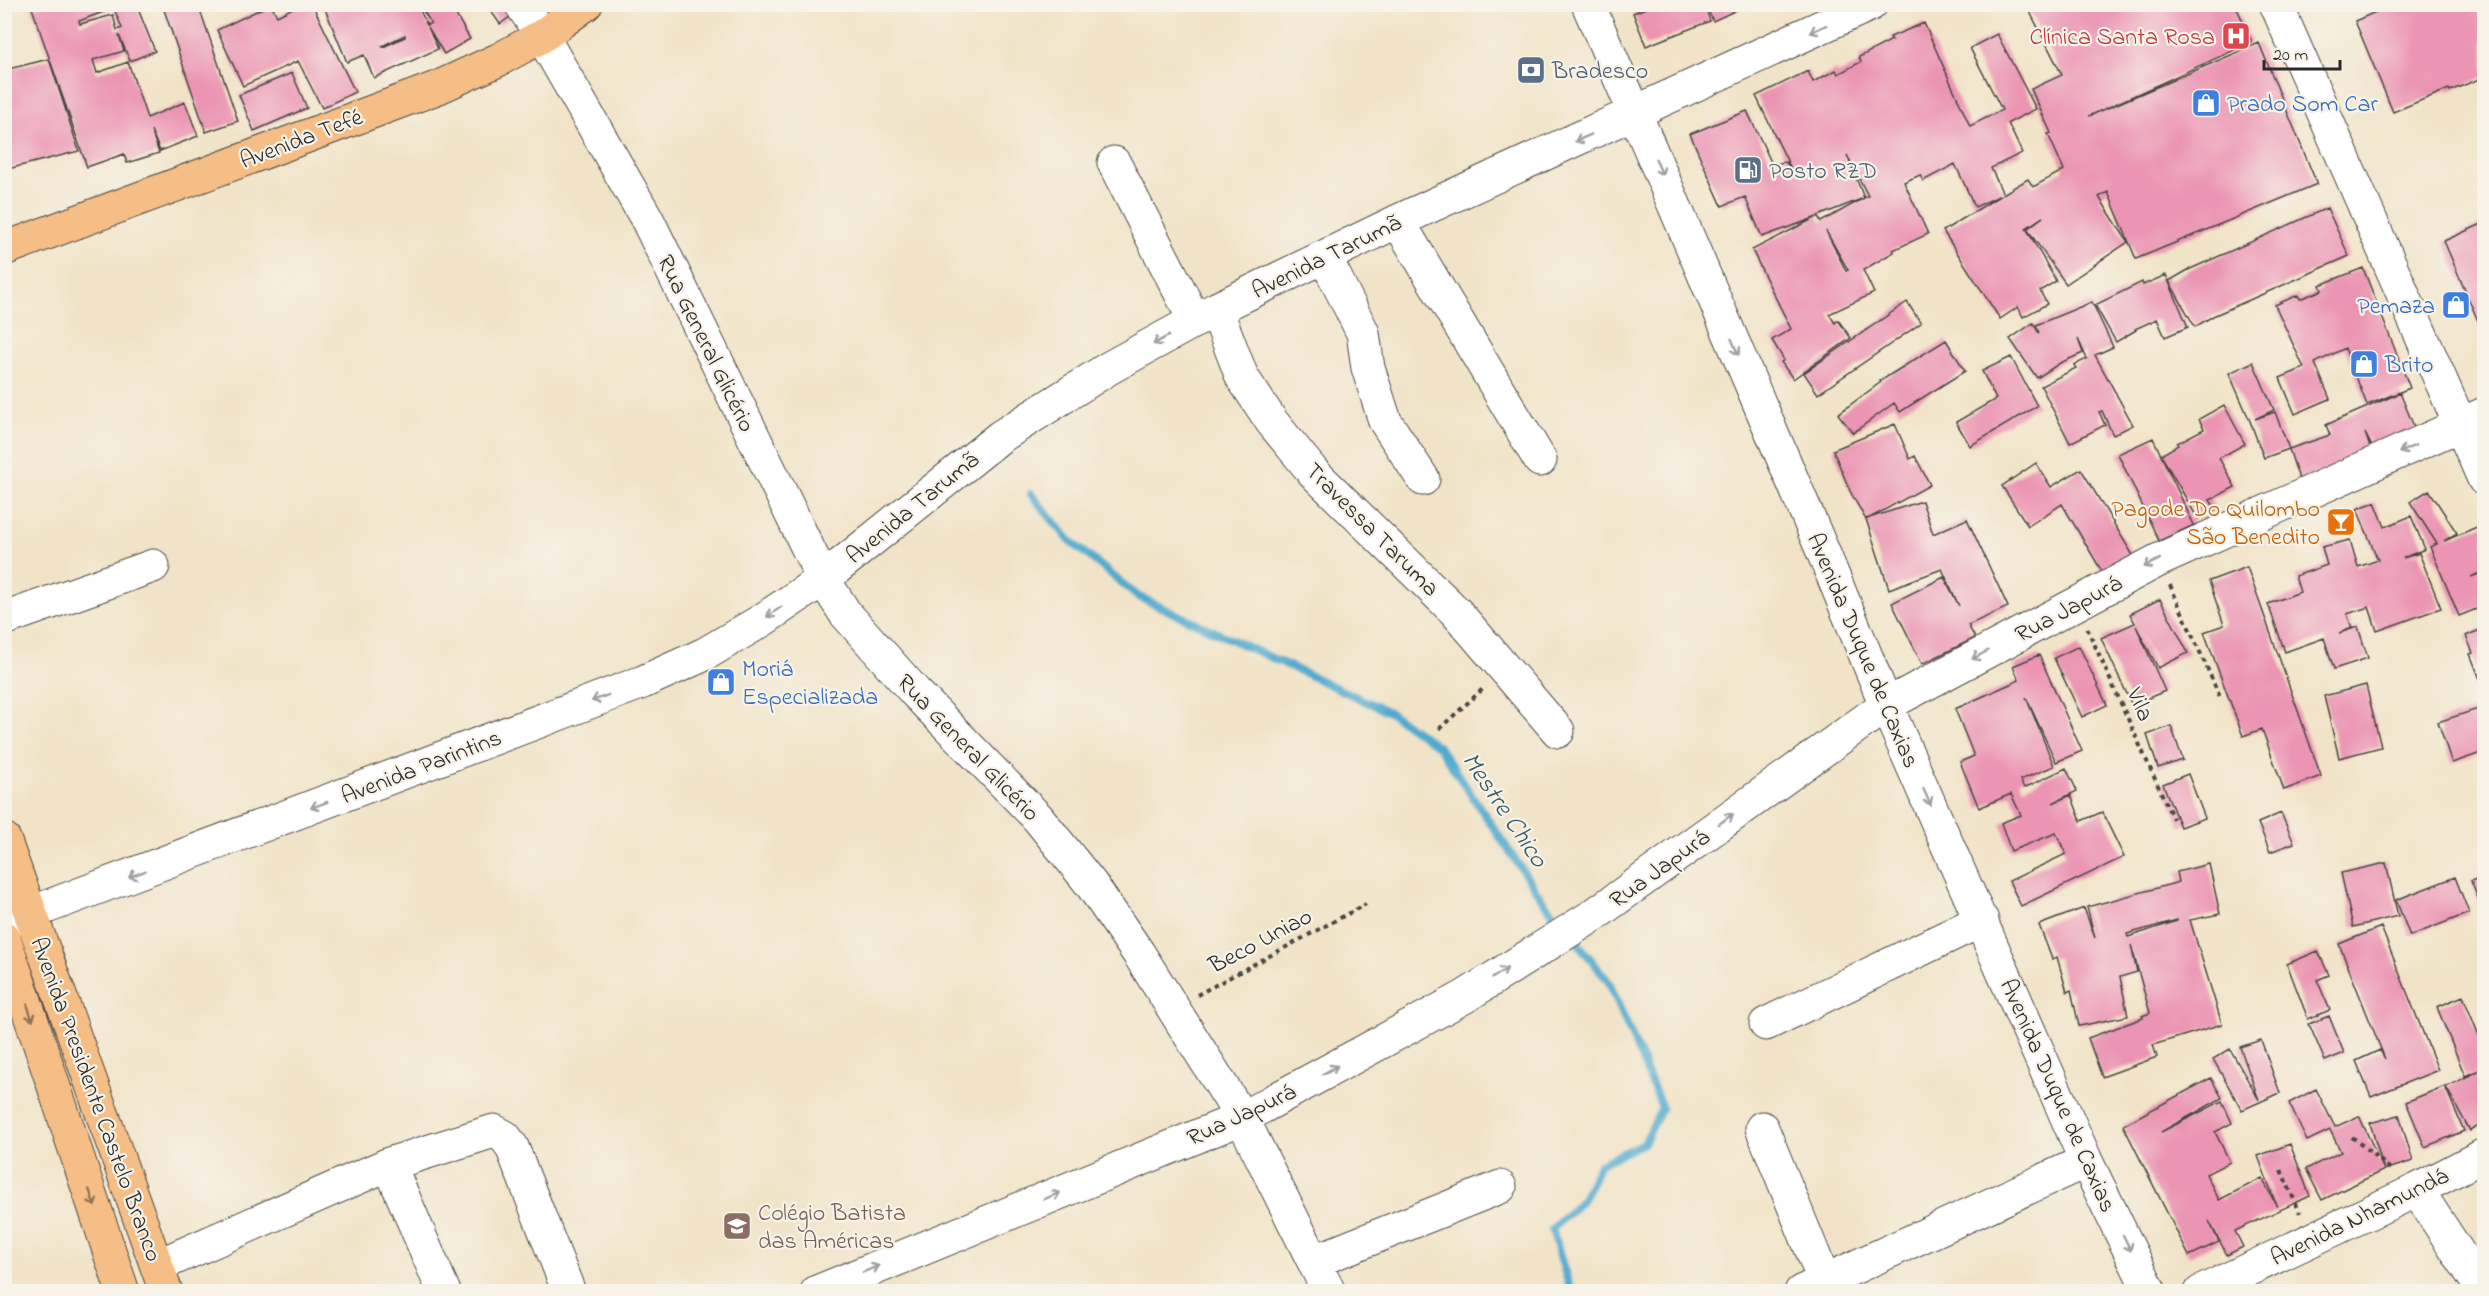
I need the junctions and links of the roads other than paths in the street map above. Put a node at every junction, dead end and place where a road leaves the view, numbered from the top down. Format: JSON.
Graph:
{"nodes":[{"id":1,"x":521,"y":4,"type":"edge"},
{"id":2,"x":586,"y":4,"type":"edge"},
{"id":3,"x":1588,"y":4,"type":"edge"},
{"id":4,"x":1871,"y":4,"type":"edge"},
{"id":5,"x":2276,"y":4,"type":"edge"},
{"id":6,"x":543,"y":36,"type":"junction"},
{"id":7,"x":1636,"y":113,"type":"junction"},
{"id":8,"x":1114,"y":163,"type":"dead end"},
{"id":9,"x":1398,"y":221,"type":"junction"},
{"id":10,"x":4,"y":249,"type":"edge"},
{"id":11,"x":1325,"y":257,"type":"junction"},
{"id":12,"x":1206,"y":315,"type":"junction"},
{"id":13,"x":2472,"y":419,"type":"edge"},
{"id":14,"x":1540,"y":460,"type":"dead end"},
{"id":15,"x":1423,"y":479,"type":"dead end"},
{"id":16,"x":2484,"y":479,"type":"edge"},
{"id":17,"x":153,"y":566,"type":"dead end"},
{"id":18,"x":823,"y":579,"type":"junction"},
{"id":19,"x":4,"y":619,"type":"edge"},
{"id":20,"x":1886,"y":705,"type":"junction"},
{"id":21,"x":1558,"y":731,"type":"dead end"},
{"id":22,"x":4,"y":839,"type":"edge"},
{"id":23,"x":18,"y":919,"type":"edge"},
{"id":24,"x":1982,"y":920,"type":"junction"},
{"id":25,"x":4,"y":938,"type":"edge"},
{"id":26,"x":1766,"y":1024,"type":"dead end"},
{"id":27,"x":1242,"y":1118,"type":"junction"},
{"id":28,"x":1762,"y":1128,"type":"dead end"},
{"id":29,"x":2484,"y":1155,"type":"edge"},
{"id":30,"x":2086,"y":1161,"type":"junction"},
{"id":31,"x":389,"y":1164,"type":"junction"},
{"id":32,"x":1500,"y":1187,"type":"dead end"},
{"id":33,"x":2417,"y":1190,"type":"junction"},
{"id":34,"x":1315,"y":1261,"type":"junction"},
{"id":35,"x":161,"y":1279,"type":"edge"},
{"id":36,"x":1813,"y":1286,"type":"edge"},
{"id":37,"x":832,"y":1289,"type":"edge"},
{"id":38,"x":123,"y":1292,"type":"edge"},
{"id":39,"x":444,"y":1292,"type":"edge"},
{"id":40,"x":569,"y":1292,"type":"edge"},
{"id":41,"x":1329,"y":1292,"type":"edge"},
{"id":42,"x":2150,"y":1292,"type":"edge"},
{"id":43,"x":2200,"y":1292,"type":"edge"},
{"id":44,"x":2484,"y":1292,"type":"edge"}],
"edges":[{"from":1,"to":6,"type":"street","name":"Rua General Glicério"},
{"from":2,"to":6,"type":"main road","name":"Avenida Tefé"},
{"from":3,"to":7,"type":"street","name":"Avenida Duque de Caxias"},
{"from":4,"to":7,"type":"street","name":"Avenida Tarumã","one_way":true},
{"from":5,"to":13,"type":"street"},
{"from":6,"to":10,"type":"main road","name":"Avenida Tefé"},
{"from":6,"to":18,"type":"street","name":"Rua General Glicério"},
{"from":7,"to":9,"type":"street","name":"Avenida Tarumã","one_way":true},
{"from":7,"to":20,"type":"street","name":"Avenida Duque de Caxias","one_way":true},
{"from":8,"to":12,"type":"street","name":"Travessa Taruma"},
{"from":9,"to":11,"type":"street","name":"Avenida Tarumã"},
{"from":9,"to":14,"type":"street"},
{"from":11,"to":12,"type":"street","name":"Avenida Tarumã"},
{"from":11,"to":15,"type":"street"},
{"from":12,"to":18,"type":"street","name":"Avenida Tarumã","one_way":true},
{"from":12,"to":21,"type":"street","name":"Travessa Taruma"},
{"from":13,"to":16,"type":"street"},
{"from":13,"to":20,"type":"street","name":"Rua Japurá","one_way":true},
{"from":17,"to":19,"type":"street"},
{"from":18,"to":23,"type":"street","name":"Avenida Parintins","one_way":true},
{"from":18,"to":27,"type":"street","name":"Rua General Glicério"},
{"from":20,"to":24,"type":"street","name":"Avenida Duque de Caxias","one_way":true},
{"from":27,"to":20,"type":"street","name":"Rua Japurá","one_way":true},
{"from":22,"to":23,"type":"main road","name":"Avenida Presidente Castelo Branco"},
{"from":23,"to":35,"type":"main road","name":"Avenida Presidente Castelo Branco"},
{"from":24,"to":26,"type":"street"},
{"from":24,"to":30,"type":"street","name":"Avenida Duque de Caxias"},
{"from":25,"to":38,"type":"main road","name":"Avenida Presidente Castelo Branco","one_way":true},
{"from":27,"to":34,"type":"street","name":"Rua General Glicério"},
{"from":37,"to":27,"type":"street","name":"Rua Japurá","one_way":true},
{"from":28,"to":36,"type":"street"},
{"from":29,"to":33,"type":"street","name":"Avenida Nhamundá"},
{"from":30,"to":36,"type":"street"},
{"from":30,"to":42,"type":"street","name":"Avenida Duque de Caxias","one_way":true},
{"from":31,"to":35,"type":"street"},
{"from":31,"to":39,"type":"street"},
{"from":31,"to":40,"type":"street"},
{"from":32,"to":34,"type":"street"},
{"from":33,"to":43,"type":"street","name":"Avenida Nhamundá"},
{"from":33,"to":44,"type":"street"},
{"from":34,"to":41,"type":"street","name":"Rua General Glicério"}]}
